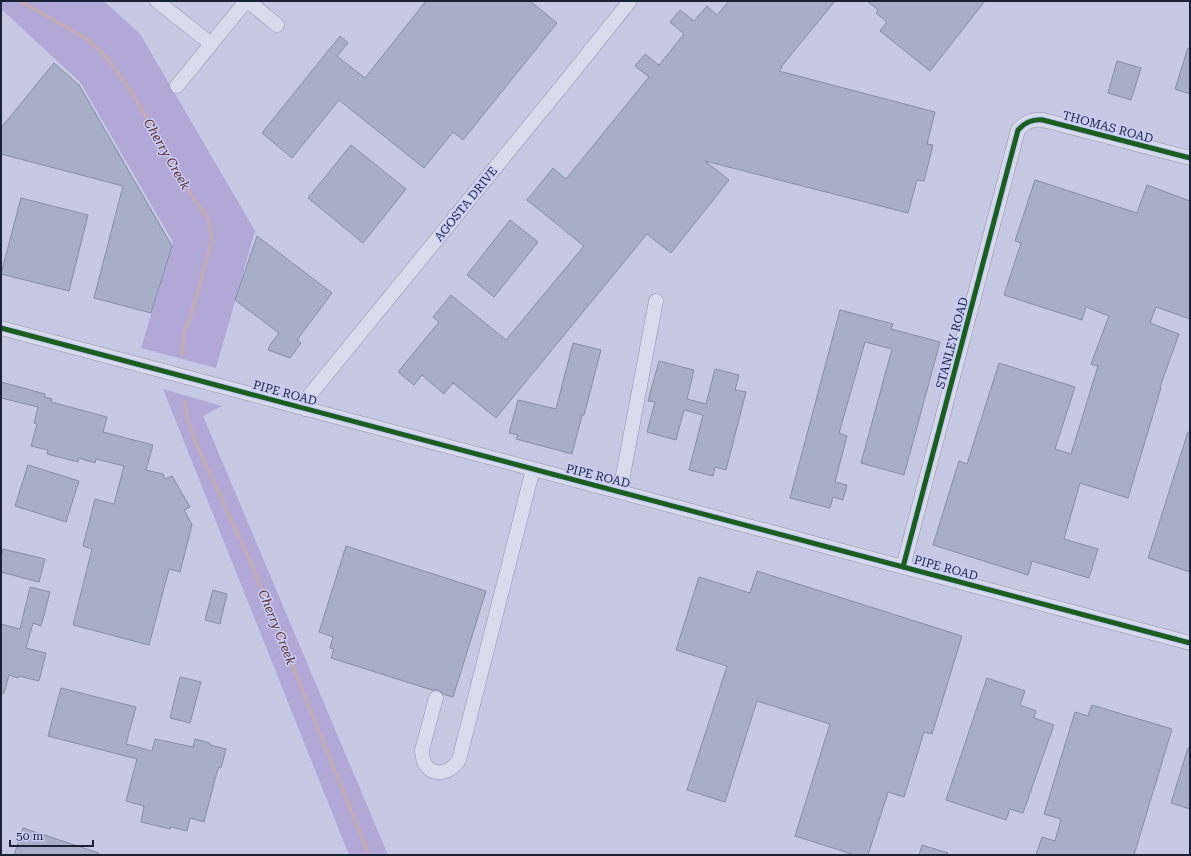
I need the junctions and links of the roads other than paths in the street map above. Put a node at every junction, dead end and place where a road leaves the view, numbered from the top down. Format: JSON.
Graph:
{"nodes":[{"id":1,"x":157,"y":1,"type":"edge"},
{"id":2,"x":247,"y":1,"type":"edge"},
{"id":3,"x":630,"y":1,"type":"edge"},
{"id":4,"x":277,"y":24,"type":"dead end"},
{"id":5,"x":211,"y":44,"type":"junction"},
{"id":6,"x":177,"y":86,"type":"dead end"},
{"id":7,"x":1022,"y":125,"type":"joint"},
{"id":8,"x":1190,"y":158,"type":"edge"},
{"id":9,"x":656,"y":301,"type":"dead end"},
{"id":10,"x":1,"y":328,"type":"edge"},
{"id":11,"x":305,"y":408,"type":"junction"},
{"id":12,"x":533,"y":469,"type":"junction"},
{"id":13,"x":620,"y":492,"type":"junction"},
{"id":14,"x":903,"y":567,"type":"junction"},
{"id":15,"x":1190,"y":643,"type":"edge"},
{"id":16,"x":436,"y":698,"type":"dead end"}],
"edges":[{"from":1,"to":5,"type":"street"},
{"from":2,"to":4,"type":"street"},
{"from":2,"to":5,"type":"street"},
{"from":3,"to":11,"type":"street","name":"AGOSTA DRIVE"},
{"from":5,"to":6,"type":"street"},
{"from":7,"to":8,"type":"street","name":"THOMAS ROAD"},
{"from":7,"to":14,"type":"street","name":"STANLEY ROAD"},
{"from":9,"to":13,"type":"street"},
{"from":10,"to":11,"type":"street","name":"PIPE ROAD"},
{"from":11,"to":12,"type":"street","name":"PIPE ROAD"},
{"from":12,"to":13,"type":"street","name":"PIPE ROAD"},
{"from":12,"to":16,"type":"street"},
{"from":13,"to":14,"type":"street","name":"PIPE ROAD"},
{"from":14,"to":15,"type":"street","name":"PIPE ROAD"}]}
